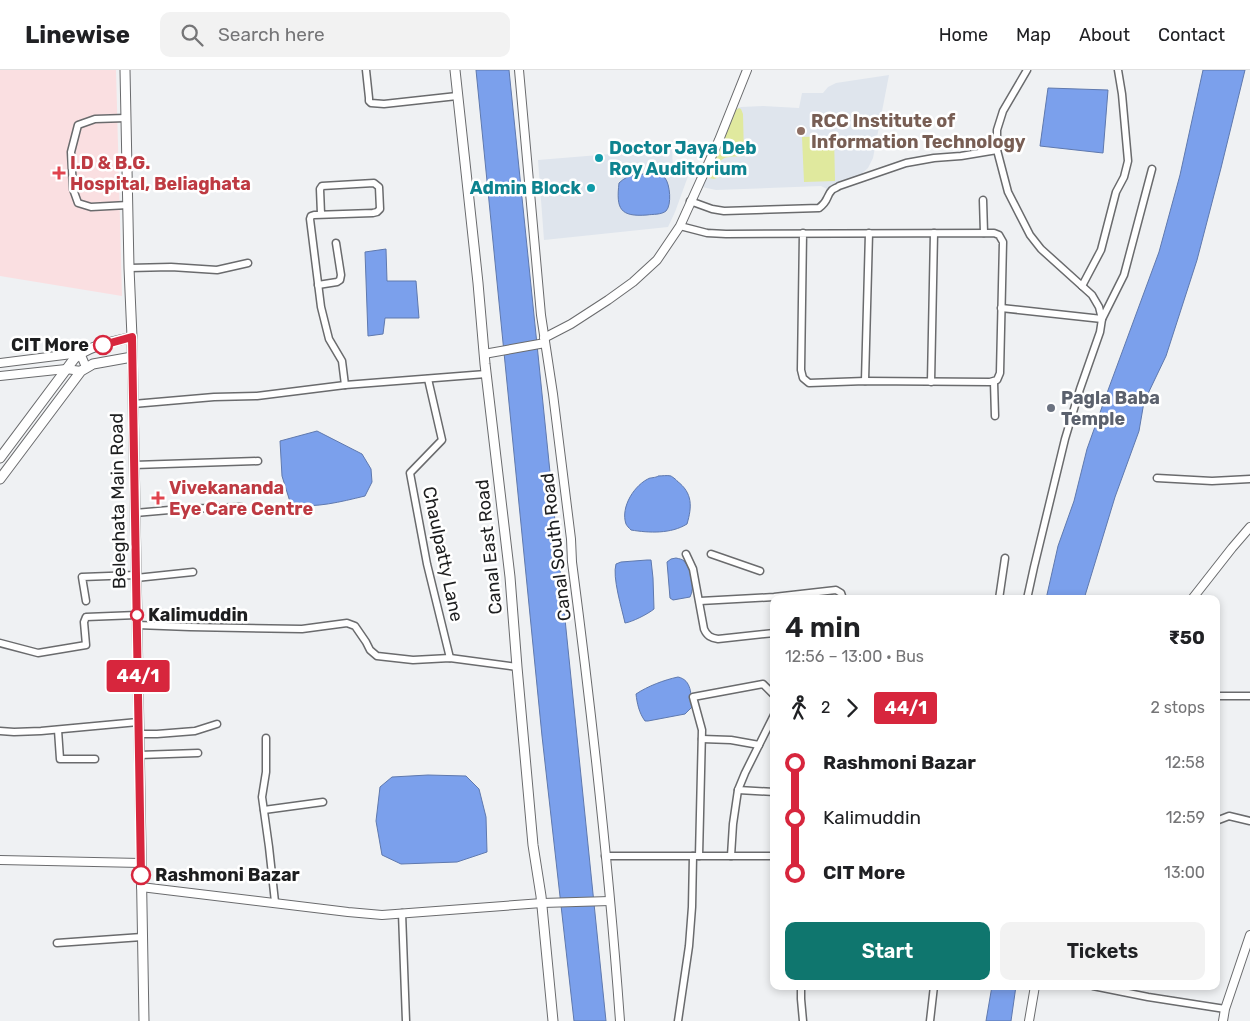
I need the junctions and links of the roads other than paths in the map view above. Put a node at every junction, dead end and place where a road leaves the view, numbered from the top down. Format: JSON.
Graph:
{"nodes":[{"id":1,"x":125,"y":70,"type":"edge"},
{"id":2,"x":366,"y":70,"type":"edge"},
{"id":3,"x":455,"y":70,"type":"edge"},
{"id":4,"x":519,"y":70,"type":"edge"},
{"id":5,"x":747,"y":70,"type":"edge"},
{"id":6,"x":1027,"y":70,"type":"edge"},
{"id":7,"x":1118,"y":70,"type":"edge"},
{"id":8,"x":457,"y":96,"type":"junction"},
{"id":9,"x":126,"y":118,"type":"junction"},
{"id":10,"x":997,"y":150,"type":"junction"},
{"id":11,"x":1152,"y":169,"type":"dead end"},
{"id":12,"x":983,"y":200,"type":"dead end"},
{"id":13,"x":690,"y":202,"type":"junction"},
{"id":14,"x":128,"y":205,"type":"junction"},
{"id":15,"x":321,"y":214,"type":"junction"},
{"id":16,"x":680,"y":226,"type":"junction"},
{"id":17,"x":803,"y":233,"type":"junction"},
{"id":18,"x":869,"y":233,"type":"junction"},
{"id":19,"x":934,"y":233,"type":"junction"},
{"id":20,"x":984,"y":233,"type":"junction"},
{"id":21,"x":336,"y":243,"type":"dead end"},
{"id":22,"x":248,"y":264,"type":"dead end"},
{"id":23,"x":129,"y":268,"type":"junction"},
{"id":24,"x":318,"y":285,"type":"junction"},
{"id":25,"x":1082,"y":286,"type":"junction"},
{"id":26,"x":1001,"y":308,"type":"junction"},
{"id":27,"x":1102,"y":319,"type":"junction"},
{"id":28,"x":132,"y":337,"type":"junction"},
{"id":29,"x":543,"y":342,"type":"junction"},
{"id":30,"x":80,"y":353,"type":"junction"},
{"id":31,"x":484,"y":354,"type":"junction"},
{"id":32,"x":132,"y":357,"type":"junction"},
{"id":33,"x":0,"y":363,"type":"edge"},
{"id":34,"x":66,"y":369,"type":"junction"},
{"id":35,"x":83,"y":369,"type":"junction"},
{"id":36,"x":486,"y":374,"type":"junction"},
{"id":37,"x":0,"y":376,"type":"edge"},
{"id":38,"x":428,"y":379,"type":"junction"},
{"id":39,"x":865,"y":381,"type":"junction"},
{"id":40,"x":931,"y":382,"type":"junction"},
{"id":41,"x":994,"y":382,"type":"junction"},
{"id":42,"x":346,"y":385,"type":"junction"},
{"id":43,"x":133,"y":404,"type":"junction"},
{"id":44,"x":995,"y":416,"type":"dead end"},
{"id":45,"x":0,"y":458,"type":"edge"},
{"id":46,"x":258,"y":461,"type":"dead end"},
{"id":47,"x":134,"y":465,"type":"junction"},
{"id":48,"x":1157,"y":478,"type":"dead end"},
{"id":49,"x":0,"y":479,"type":"edge"},
{"id":50,"x":1250,"y":479,"type":"edge"},
{"id":51,"x":242,"y":507,"type":"dead end"},
{"id":52,"x":135,"y":514,"type":"junction"},
{"id":53,"x":1250,"y":527,"type":"edge"},
{"id":54,"x":686,"y":554,"type":"dead end"},
{"id":55,"x":711,"y":554,"type":"dead end"},
{"id":56,"x":1005,"y":558,"type":"dead end"},
{"id":57,"x":760,"y":571,"type":"dead end"},
{"id":58,"x":192,"y":572,"type":"dead end"},
{"id":59,"x":136,"y":576,"type":"junction"},
{"id":60,"x":792,"y":595,"type":"edge"},
{"id":61,"x":841,"y":595,"type":"edge"},
{"id":62,"x":1000,"y":595,"type":"edge"},
{"id":63,"x":1028,"y":595,"type":"edge"},
{"id":64,"x":1195,"y":595,"type":"edge"},
{"id":65,"x":770,"y":597,"type":"edge"},
{"id":66,"x":86,"y":601,"type":"dead end"},
{"id":67,"x":700,"y":601,"type":"junction"},
{"id":68,"x":137,"y":620,"type":"junction"},
{"id":69,"x":770,"y":633,"type":"edge"},
{"id":70,"x":0,"y":643,"type":"edge"},
{"id":71,"x":450,"y":658,"type":"junction"},
{"id":72,"x":517,"y":667,"type":"junction"},
{"id":73,"x":770,"y":691,"type":"edge"},
{"id":74,"x":1220,"y":696,"type":"edge"},
{"id":75,"x":1250,"y":696,"type":"edge"},
{"id":76,"x":138,"y":722,"type":"junction"},
{"id":77,"x":770,"y":723,"type":"edge"},
{"id":78,"x":218,"y":724,"type":"dead end"},
{"id":79,"x":0,"y":730,"type":"edge"},
{"id":80,"x":58,"y":730,"type":"junction"},
{"id":81,"x":139,"y":734,"type":"junction"},
{"id":82,"x":266,"y":738,"type":"dead end"},
{"id":83,"x":702,"y":739,"type":"junction"},
{"id":84,"x":759,"y":745,"type":"junction"},
{"id":85,"x":198,"y":753,"type":"dead end"},
{"id":86,"x":139,"y":755,"type":"junction"},
{"id":87,"x":95,"y":759,"type":"dead end"},
{"id":88,"x":738,"y":790,"type":"junction"},
{"id":89,"x":770,"y":792,"type":"edge"},
{"id":90,"x":323,"y":802,"type":"dead end"},
{"id":91,"x":264,"y":810,"type":"junction"},
{"id":92,"x":1220,"y":819,"type":"edge"},
{"id":93,"x":1250,"y":821,"type":"edge"},
{"id":94,"x":605,"y":856,"type":"junction"},
{"id":95,"x":696,"y":856,"type":"junction"},
{"id":96,"x":731,"y":856,"type":"junction"},
{"id":97,"x":770,"y":856,"type":"edge"},
{"id":98,"x":0,"y":860,"type":"edge"},
{"id":99,"x":141,"y":863,"type":"junction"},
{"id":100,"x":141,"y":886,"type":"junction"},
{"id":101,"x":610,"y":901,"type":"junction"},
{"id":102,"x":275,"y":902,"type":"junction"},
{"id":103,"x":542,"y":903,"type":"junction"},
{"id":104,"x":402,"y":913,"type":"junction"},
{"id":105,"x":1250,"y":935,"type":"edge"},
{"id":106,"x":142,"y":937,"type":"junction"},
{"id":107,"x":57,"y":943,"type":"dead end"},
{"id":108,"x":801,"y":990,"type":"edge"},
{"id":109,"x":934,"y":990,"type":"edge"},
{"id":110,"x":1034,"y":990,"type":"edge"},
{"id":111,"x":1115,"y":990,"type":"edge"},
{"id":112,"x":1225,"y":1009,"type":"junction"},
{"id":113,"x":144,"y":1021,"type":"edge"},
{"id":114,"x":406,"y":1021,"type":"edge"},
{"id":115,"x":552,"y":1021,"type":"edge"},
{"id":116,"x":620,"y":1021,"type":"edge"},
{"id":117,"x":678,"y":1021,"type":"edge"},
{"id":118,"x":803,"y":1021,"type":"edge"},
{"id":119,"x":930,"y":1021,"type":"edge"},
{"id":120,"x":1029,"y":1021,"type":"edge"},
{"id":121,"x":1222,"y":1021,"type":"edge"}],
"edges":[{"from":1,"to":9,"type":"main road","name":"Beleghata Main Road"},
{"from":2,"to":8,"type":"street"},
{"from":3,"to":8,"type":"main road","name":"Canal East Road"},
{"from":4,"to":29,"type":"street","name":"Canal South Road"},
{"from":5,"to":13,"type":"street"},
{"from":6,"to":10,"type":"street"},
{"from":7,"to":25,"type":"street"},
{"from":8,"to":31,"type":"main road","name":"Canal East Road"},
{"from":9,"to":14,"type":"main road","name":"Beleghata Main Road"},
{"from":9,"to":14,"type":"street"},
{"from":10,"to":13,"type":"street"},
{"from":10,"to":25,"type":"street"},
{"from":11,"to":27,"type":"street"},
{"from":12,"to":20,"type":"street"},
{"from":13,"to":16,"type":"street"},
{"from":14,"to":23,"type":"main road","name":"Beleghata Main Road"},
{"from":15,"to":15,"type":"street"},
{"from":15,"to":24,"type":"street"},
{"from":16,"to":17,"type":"street"},
{"from":16,"to":29,"type":"street"},
{"from":17,"to":18,"type":"street"},
{"from":17,"to":39,"type":"street"},
{"from":18,"to":19,"type":"street"},
{"from":18,"to":39,"type":"street"},
{"from":19,"to":20,"type":"street"},
{"from":19,"to":40,"type":"street"},
{"from":20,"to":26,"type":"street"},
{"from":21,"to":24,"type":"street"},
{"from":22,"to":23,"type":"street"},
{"from":23,"to":28,"type":"main road","name":"Beleghata Main Road"},
{"from":24,"to":42,"type":"street"},
{"from":25,"to":27,"type":"street"},
{"from":26,"to":27,"type":"street"},
{"from":26,"to":41,"type":"street"},
{"from":27,"to":63,"type":"street"},
{"from":28,"to":30,"type":"main road"},
{"from":28,"to":32,"type":"main road","name":"Beleghata Main Road"},
{"from":29,"to":31,"type":"street"},
{"from":29,"to":94,"type":"street","name":"Canal South Road"},
{"from":30,"to":33,"type":"street"},
{"from":30,"to":34,"type":"main road"},
{"from":30,"to":35,"type":"street"},
{"from":31,"to":36,"type":"main road","name":"Canal East Road"},
{"from":32,"to":35,"type":"main road"},
{"from":32,"to":43,"type":"main road","name":"Beleghata Main Road"},
{"from":34,"to":35,"type":"street"},
{"from":34,"to":37,"type":"street"},
{"from":34,"to":45,"type":"main road"},
{"from":35,"to":49,"type":"main road"},
{"from":36,"to":38,"type":"street"},
{"from":36,"to":72,"type":"main road","name":"Canal East Road"},
{"from":38,"to":42,"type":"street"},
{"from":38,"to":71,"type":"street","name":"Chaulpatty Lane"},
{"from":39,"to":40,"type":"street"},
{"from":40,"to":41,"type":"street"},
{"from":41,"to":44,"type":"street"},
{"from":42,"to":43,"type":"street"},
{"from":43,"to":47,"type":"main road","name":"Beleghata Main Road"},
{"from":46,"to":47,"type":"street"},
{"from":47,"to":52,"type":"main road","name":"Beleghata Main Road"},
{"from":48,"to":50,"type":"street"},
{"from":51,"to":52,"type":"street"},
{"from":52,"to":59,"type":"main road","name":"Beleghata Main Road"},
{"from":53,"to":64,"type":"street"},
{"from":54,"to":67,"type":"street"},
{"from":55,"to":57,"type":"street"},
{"from":56,"to":62,"type":"street"},
{"from":58,"to":59,"type":"street"},
{"from":59,"to":66,"type":"street"},
{"from":59,"to":68,"type":"main road","name":"Beleghata Main Road"},
{"from":60,"to":61,"type":"street"},
{"from":65,"to":67,"type":"street"},
{"from":67,"to":69,"type":"street"},
{"from":68,"to":70,"type":"street"},
{"from":68,"to":71,"type":"street"},
{"from":68,"to":76,"type":"main road","name":"Beleghata Main Road"},
{"from":71,"to":72,"type":"street"},
{"from":72,"to":103,"type":"main road","name":"Canal East Road"},
{"from":73,"to":83,"type":"street"},
{"from":74,"to":75,"type":"street"},
{"from":76,"to":80,"type":"street"},
{"from":76,"to":81,"type":"main road","name":"Beleghata Main Road"},
{"from":77,"to":84,"type":"street"},
{"from":78,"to":81,"type":"street"},
{"from":79,"to":80,"type":"street"},
{"from":80,"to":87,"type":"street"},
{"from":81,"to":86,"type":"main road","name":"Beleghata Main Road"},
{"from":82,"to":91,"type":"street"},
{"from":83,"to":84,"type":"street"},
{"from":83,"to":95,"type":"street"},
{"from":84,"to":88,"type":"street"},
{"from":85,"to":86,"type":"street"},
{"from":86,"to":99,"type":"main road","name":"Beleghata Main Road"},
{"from":88,"to":89,"type":"street"},
{"from":88,"to":96,"type":"street"},
{"from":90,"to":91,"type":"street"},
{"from":91,"to":102,"type":"street"},
{"from":92,"to":93,"type":"street"},
{"from":94,"to":95,"type":"street"},
{"from":94,"to":101,"type":"street","name":"Canal South Road"},
{"from":95,"to":96,"type":"street"},
{"from":95,"to":117,"type":"street"},
{"from":96,"to":97,"type":"street"},
{"from":98,"to":99,"type":"street"},
{"from":99,"to":100,"type":"main road","name":"Beleghata Main Road"},
{"from":100,"to":102,"type":"street"},
{"from":100,"to":106,"type":"main road","name":"Beleghata Main Road"},
{"from":101,"to":103,"type":"street"},
{"from":101,"to":116,"type":"street","name":"Canal South Road"},
{"from":102,"to":104,"type":"street"},
{"from":103,"to":104,"type":"street"},
{"from":103,"to":115,"type":"main road","name":"Canal East Road"},
{"from":104,"to":114,"type":"street"},
{"from":105,"to":112,"type":"street"},
{"from":106,"to":107,"type":"street"},
{"from":106,"to":113,"type":"main road","name":"Beleghata Main Road"},
{"from":108,"to":118,"type":"street"},
{"from":109,"to":119,"type":"street"},
{"from":110,"to":120,"type":"street"},
{"from":111,"to":112,"type":"street"},
{"from":112,"to":121,"type":"street"}]}
